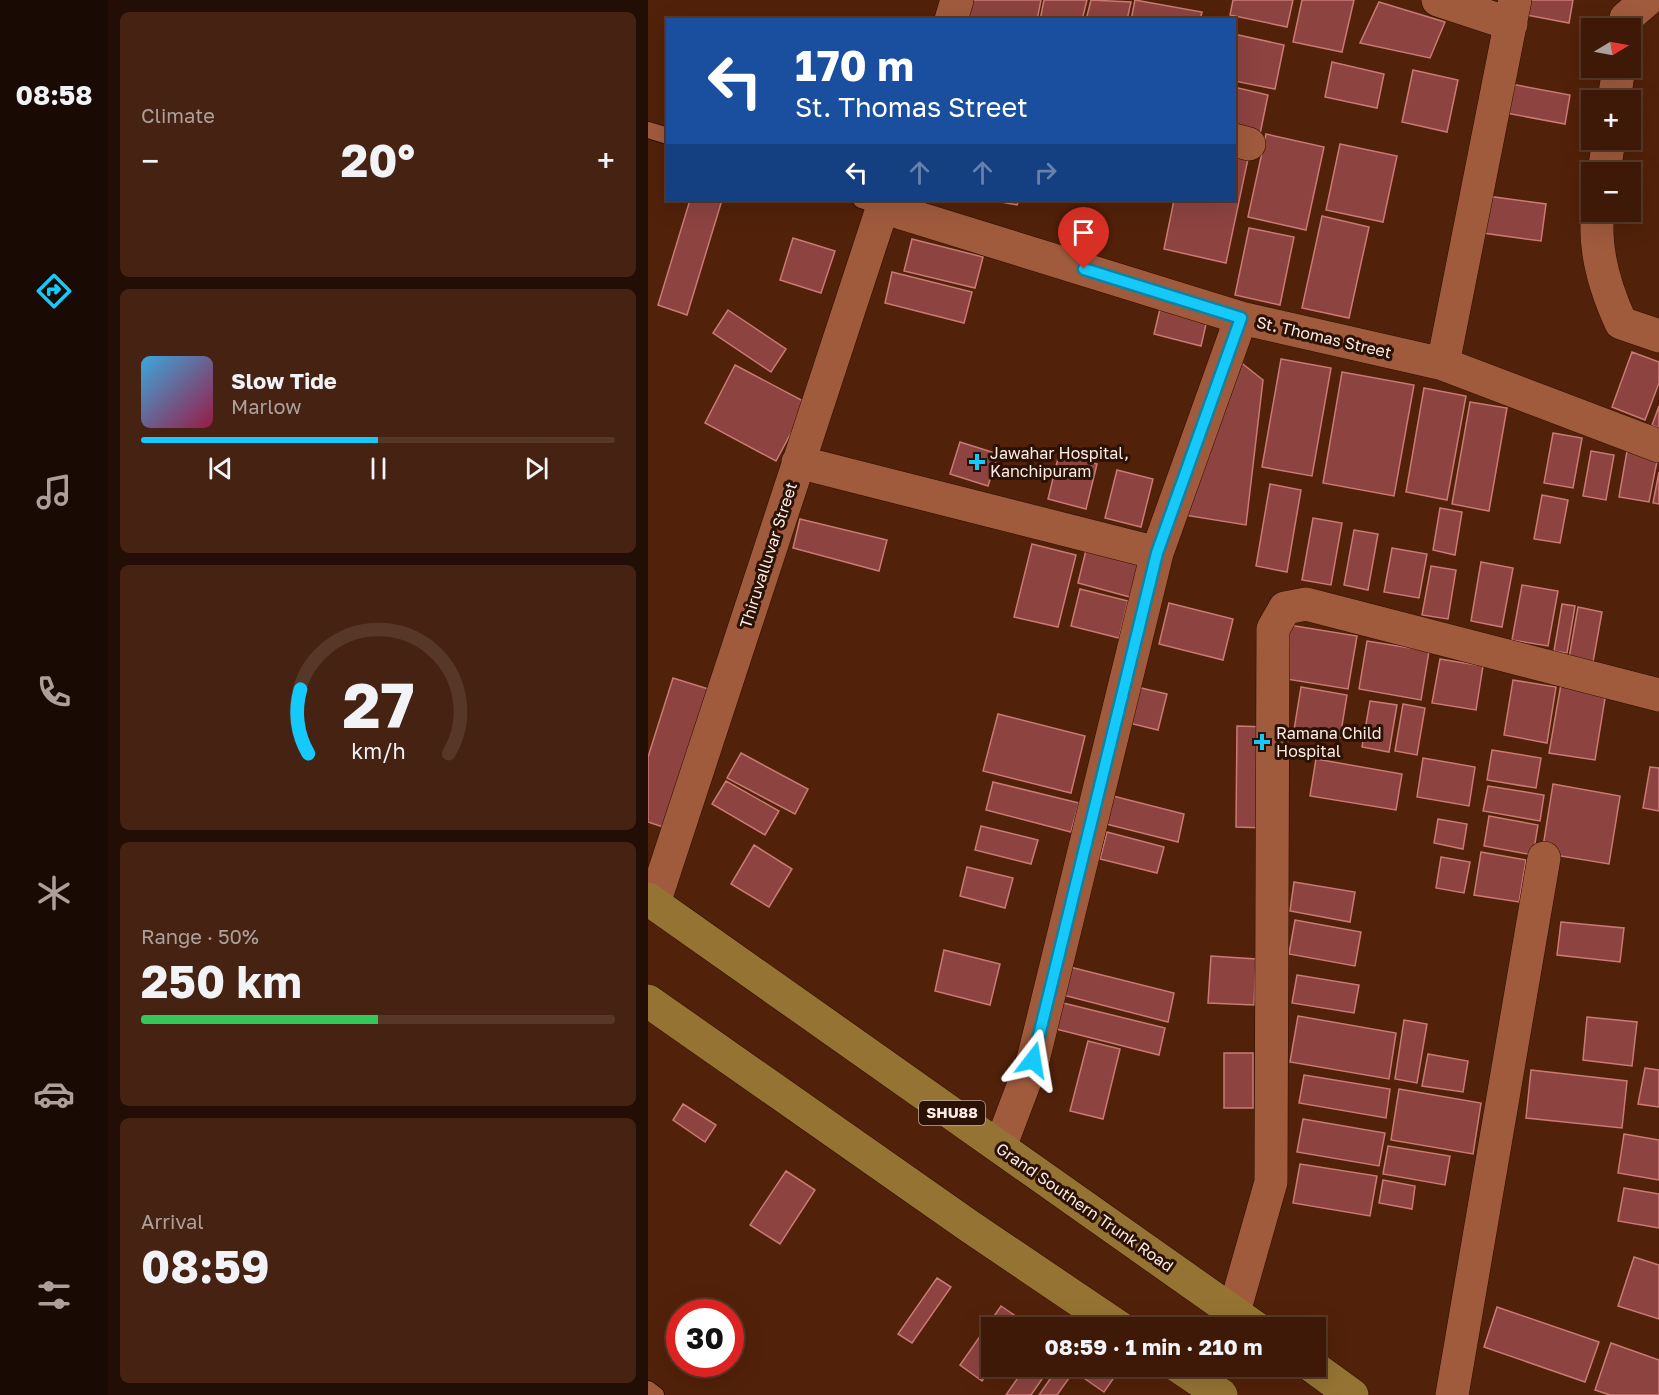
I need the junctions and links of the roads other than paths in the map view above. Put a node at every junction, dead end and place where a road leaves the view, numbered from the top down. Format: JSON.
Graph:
{"nodes":[{"id":1,"x":957,"y":0,"type":"edge"},
{"id":2,"x":1438,"y":0,"type":"edge"},
{"id":3,"x":1647,"y":0,"type":"edge"},
{"id":4,"x":1513,"y":12,"type":"edge"},
{"id":5,"x":952,"y":18,"type":"edge"},
{"id":6,"x":1626,"y":18,"type":"edge"},
{"id":7,"x":648,"y":130,"type":"edge"},
{"id":8,"x":666,"y":135,"type":"edge"},
{"id":9,"x":876,"y":202,"type":"edge"},
{"id":10,"x":1597,"y":222,"type":"edge"},
{"id":11,"x":1241,"y":318,"type":"junction"},
{"id":12,"x":1659,"y":336,"type":"edge"},
{"id":13,"x":1443,"y":364,"type":"junction"},
{"id":14,"x":1659,"y":446,"type":"edge"},
{"id":15,"x":798,"y":462,"type":"junction"},
{"id":16,"x":1157,"y":553,"type":"junction"},
{"id":17,"x":1659,"y":695,"type":"edge"},
{"id":18,"x":1544,"y":858,"type":"dead end"},
{"id":19,"x":651,"y":901,"type":"edge"},
{"id":20,"x":648,"y":1001,"type":"edge"},
{"id":21,"x":1000,"y":1147,"type":"junction"},
{"id":22,"x":1104,"y":1317,"type":"edge"},
{"id":23,"x":1241,"y":1317,"type":"edge"},
{"id":24,"x":1246,"y":1317,"type":"edge"},
{"id":25,"x":1326,"y":1376,"type":"edge"},
{"id":26,"x":1194,"y":1377,"type":"edge"},
{"id":27,"x":648,"y":1389,"type":"edge"},
{"id":28,"x":656,"y":1395,"type":"edge"},
{"id":29,"x":1221,"y":1395,"type":"edge"},
{"id":30,"x":1352,"y":1395,"type":"edge"},
{"id":31,"x":1452,"y":1395,"type":"edge"}],
"edges":[{"from":1,"to":5,"type":"street"},
{"from":2,"to":4,"type":"street"},
{"from":3,"to":6,"type":"street"},
{"from":4,"to":13,"type":"street"},
{"from":7,"to":8,"type":"lane"},
{"from":9,"to":11,"type":"street","name":"St. Thomas Street"},
{"from":9,"to":15,"type":"street","name":"Thiruvalluvar Street"},
{"from":10,"to":12,"type":"street"},
{"from":11,"to":13,"type":"street","name":"St. Thomas Street"},
{"from":11,"to":16,"type":"street"},
{"from":13,"to":14,"type":"street","name":"St. Thomas Street"},
{"from":15,"to":16,"type":"street"},
{"from":15,"to":19,"type":"street","name":"Thiruvalluvar Street"},
{"from":16,"to":21,"type":"street"},
{"from":17,"to":24,"type":"street"},
{"from":18,"to":31,"type":"street"},
{"from":19,"to":21,"type":"main road","name":"Grand Southern Trunk Road","number":"SHU88"},
{"from":20,"to":22,"type":"main road"},
{"from":21,"to":23,"type":"main road","name":"Grand Southern Trunk Road","number":"SHU88"},
{"from":25,"to":30,"type":"main road"},
{"from":26,"to":29,"type":"main road"},
{"from":27,"to":28,"type":"lane"}]}
